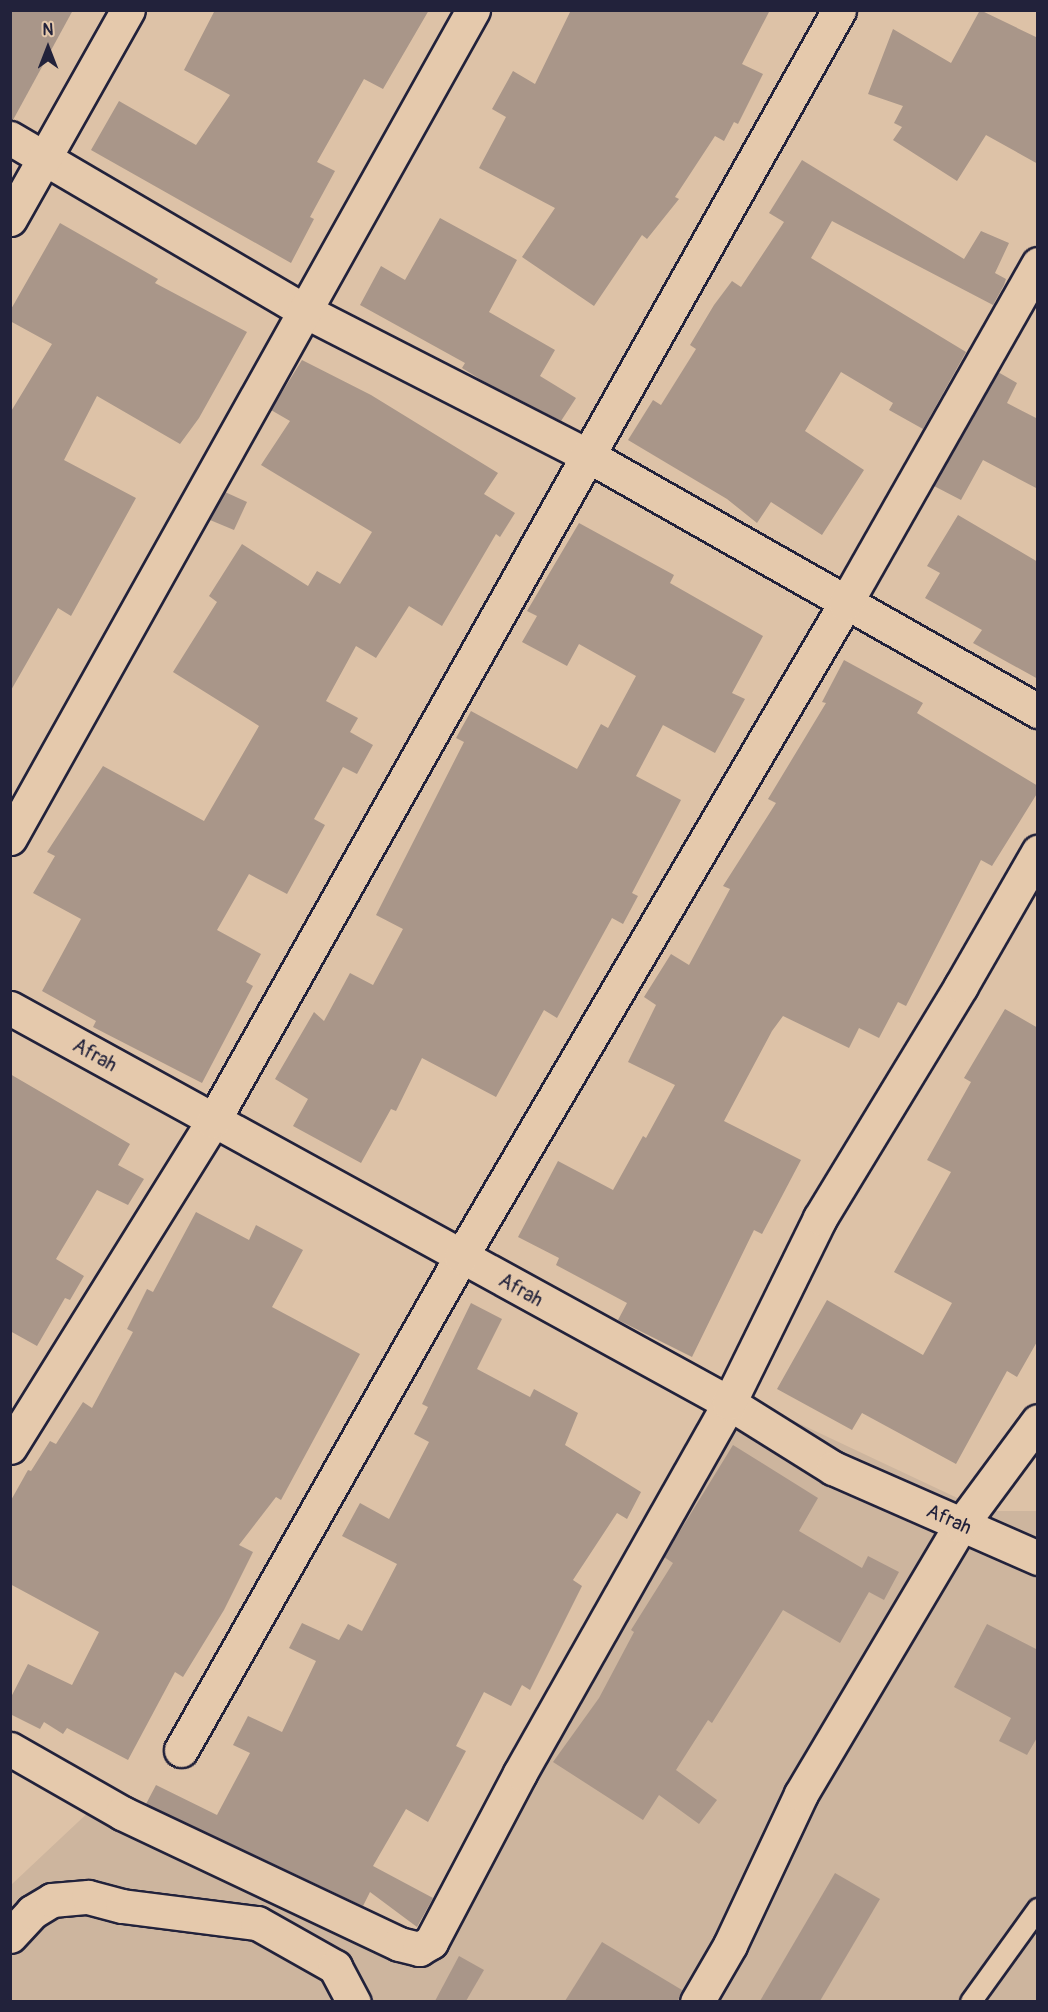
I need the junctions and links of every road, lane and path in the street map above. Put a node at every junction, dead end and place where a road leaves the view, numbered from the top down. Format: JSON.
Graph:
{"nodes":[{"id":1,"x":128,"y":10,"type":"edge"},
{"id":2,"x":473,"y":10,"type":"edge"},
{"id":3,"x":839,"y":10,"type":"edge"},
{"id":4,"x":10,"y":138,"type":"edge"},
{"id":5,"x":43,"y":157,"type":"junction"},
{"id":6,"x":10,"y":219,"type":"edge"},
{"id":7,"x":1038,"y":264,"type":"edge"},
{"id":8,"x":306,"y":311,"type":"junction"},
{"id":9,"x":587,"y":455,"type":"junction"},
{"id":10,"x":845,"y":603,"type":"junction"},
{"id":11,"x":1038,"y":711,"type":"edge"},
{"id":12,"x":10,"y":838,"type":"edge"},
{"id":13,"x":1038,"y":852,"type":"edge"},
{"id":14,"x":10,"y":1008,"type":"edge"},
{"id":15,"x":213,"y":1121,"type":"junction"},
{"id":16,"x":461,"y":1257,"type":"junction"},
{"id":17,"x":729,"y":1404,"type":"junction"},
{"id":18,"x":1038,"y":1421,"type":"edge"},
{"id":19,"x":10,"y":1447,"type":"edge"},
{"id":20,"x":961,"y":1525,"type":"junction"},
{"id":21,"x":1038,"y":1558,"type":"edge"},
{"id":22,"x":10,"y":1749,"type":"edge"},
{"id":23,"x":181,"y":1750,"type":"dead end"},
{"id":24,"x":1038,"y":1909,"type":"edge"},
{"id":25,"x":10,"y":1936,"type":"edge"},
{"id":26,"x":354,"y":2001,"type":"edge"},
{"id":27,"x":697,"y":2001,"type":"edge"},
{"id":28,"x":971,"y":2001,"type":"edge"}],
"edges":[{"from":1,"to":5,"type":"street"},
{"from":2,"to":8,"type":"street"},
{"from":3,"to":9,"type":"street"},
{"from":4,"to":5,"type":"street"},
{"from":5,"to":6,"type":"street"},
{"from":5,"to":8,"type":"street"},
{"from":7,"to":10,"type":"street"},
{"from":8,"to":9,"type":"street"},
{"from":8,"to":12,"type":"street"},
{"from":9,"to":10,"type":"street"},
{"from":9,"to":15,"type":"street"},
{"from":10,"to":11,"type":"street"},
{"from":10,"to":16,"type":"street"},
{"from":13,"to":17,"type":"street"},
{"from":14,"to":15,"type":"street","name":"Afrah"},
{"from":15,"to":16,"type":"street","name":"Afrah"},
{"from":15,"to":19,"type":"street"},
{"from":16,"to":17,"type":"street","name":"Afrah"},
{"from":16,"to":23,"type":"street"},
{"from":17,"to":20,"type":"street","name":"Afrah"},
{"from":17,"to":22,"type":"street"},
{"from":18,"to":20,"type":"street"},
{"from":20,"to":21,"type":"street","name":"Afrah"},
{"from":20,"to":27,"type":"street"},
{"from":24,"to":28,"type":"lane"},
{"from":25,"to":26,"type":"street"}]}
